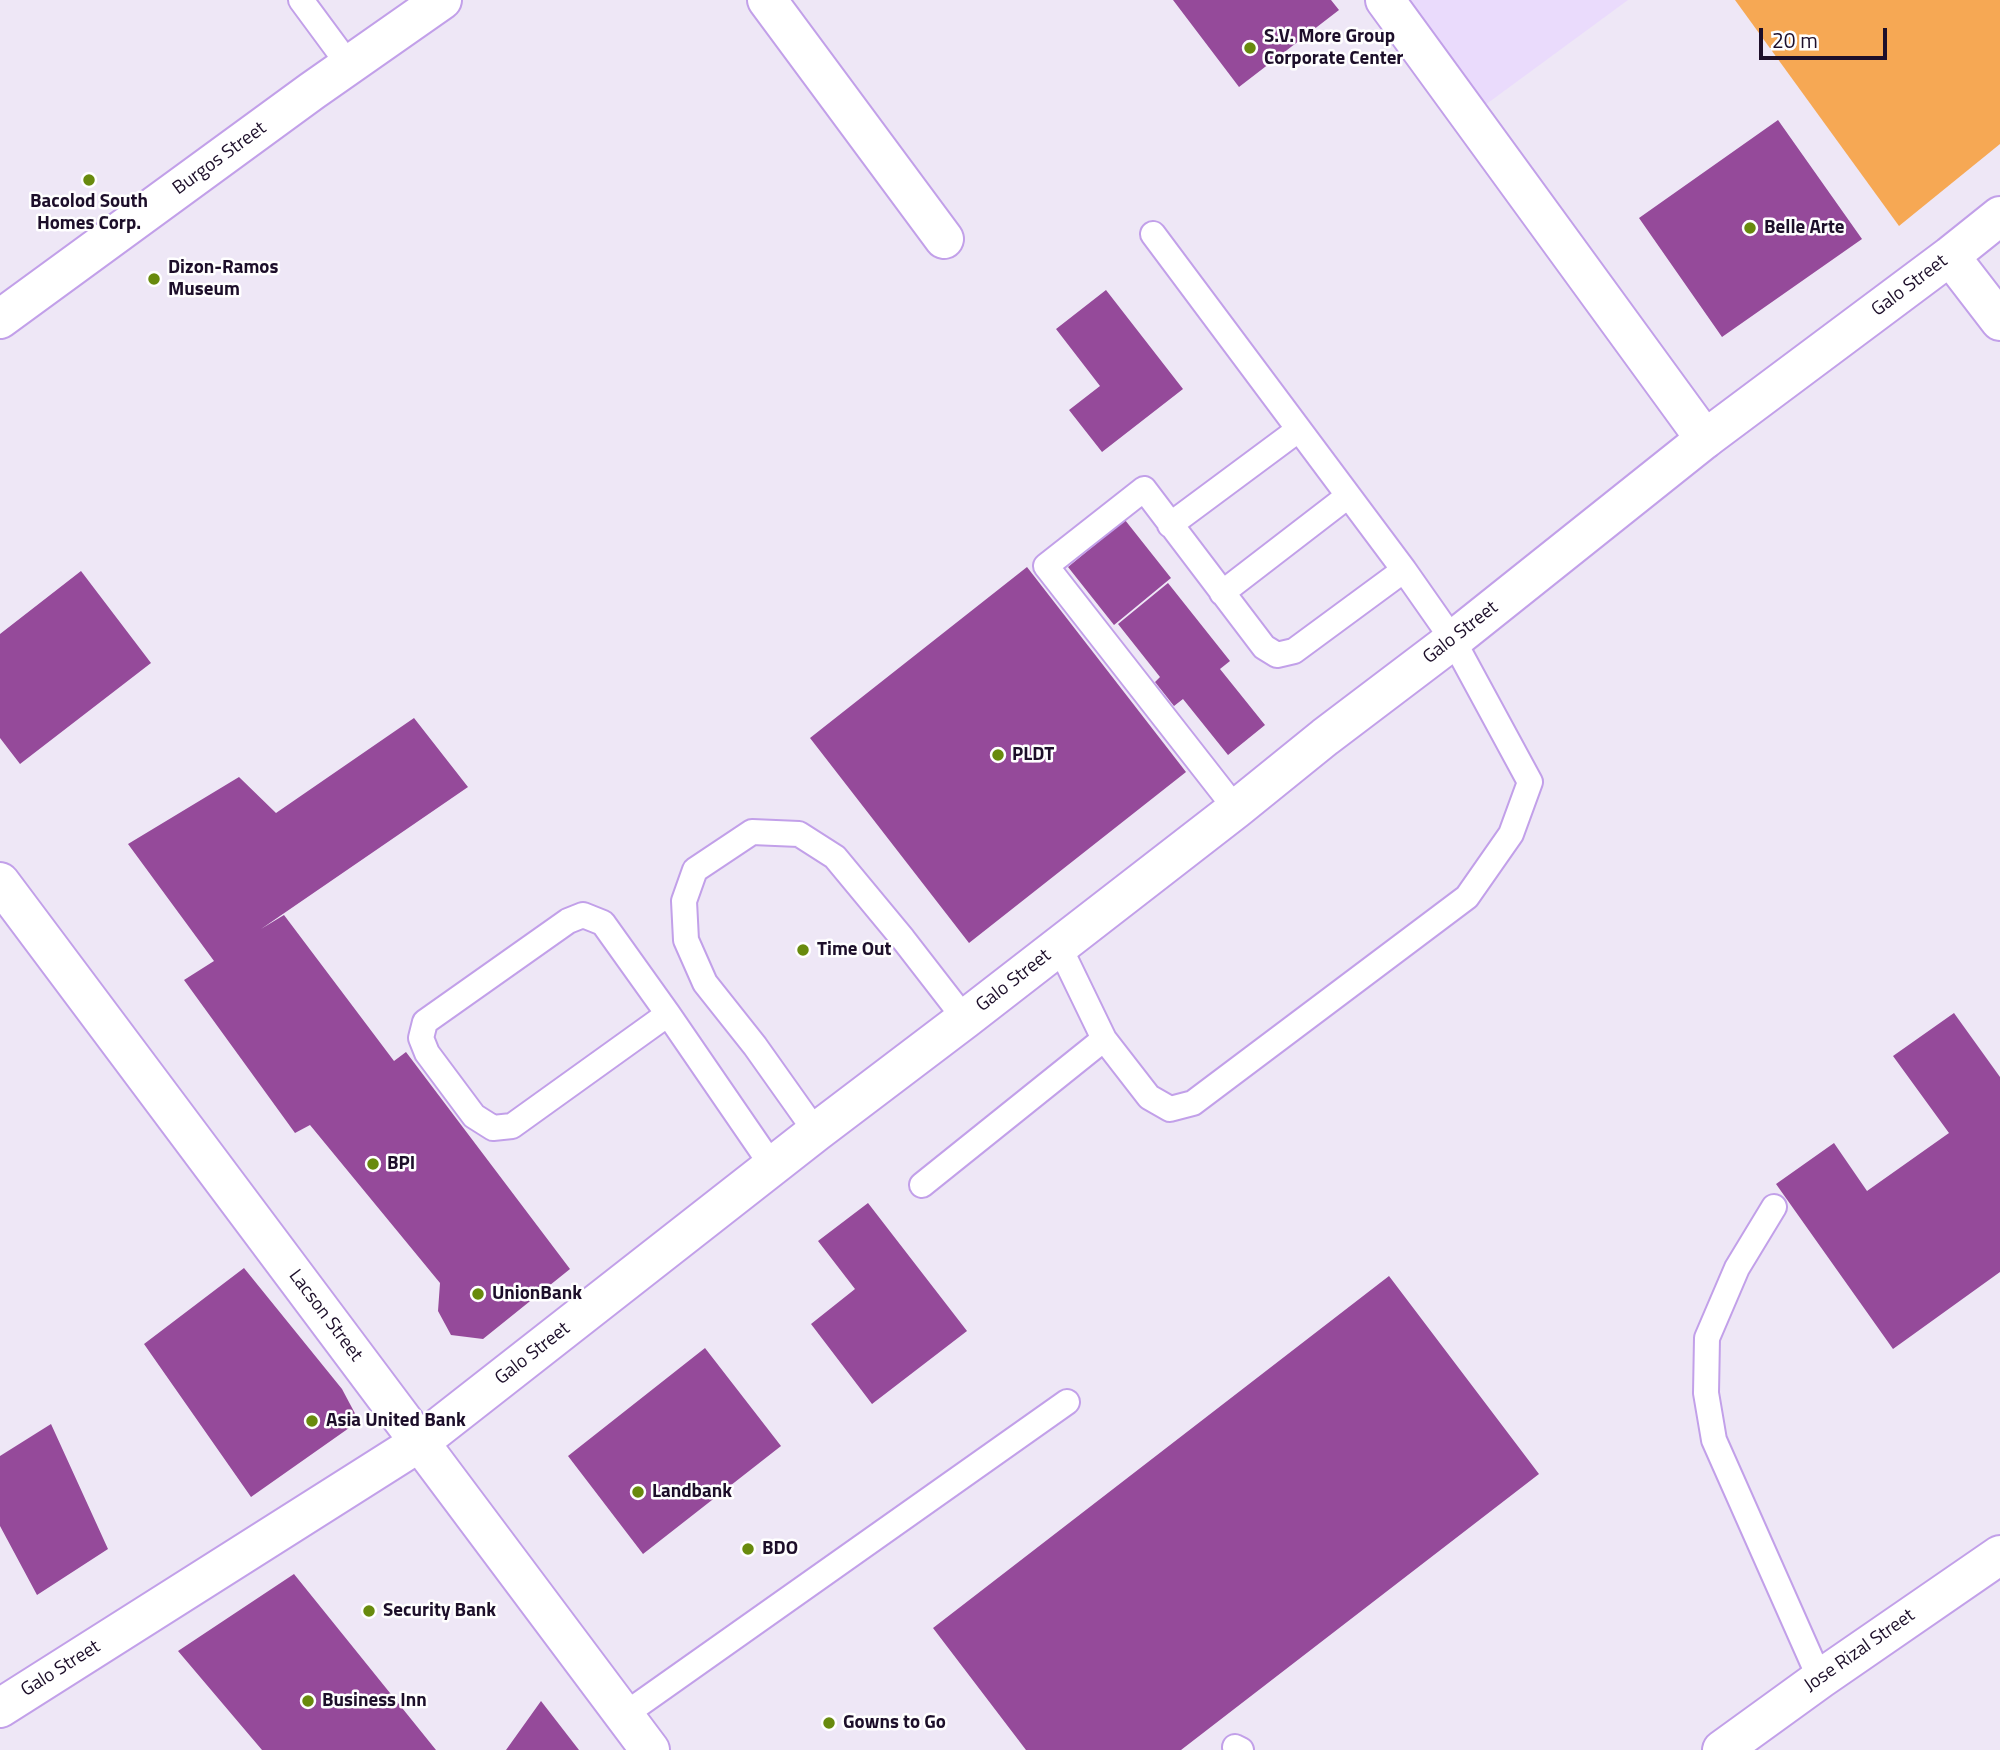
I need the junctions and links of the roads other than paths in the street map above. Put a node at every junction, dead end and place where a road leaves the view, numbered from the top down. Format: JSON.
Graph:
{"nodes":[{"id":1,"x":301,"y":0,"type":"edge"},
{"id":2,"x":442,"y":0,"type":"edge"},
{"id":3,"x":767,"y":0,"type":"edge"},
{"id":4,"x":1385,"y":0,"type":"edge"},
{"id":5,"x":349,"y":65,"type":"junction"},
{"id":6,"x":2000,"y":216,"type":"edge"},
{"id":7,"x":1153,"y":234,"type":"dead end"},
{"id":8,"x":944,"y":239,"type":"dead end"},
{"id":9,"x":1950,"y":256,"type":"junction"},
{"id":10,"x":0,"y":320,"type":"edge"},
{"id":11,"x":2000,"y":321,"type":"edge"},
{"id":12,"x":1298,"y":430,"type":"junction"},
{"id":13,"x":1705,"y":439,"type":"junction"},
{"id":14,"x":1348,"y":496,"type":"junction"},
{"id":15,"x":1170,"y":525,"type":"junction"},
{"id":16,"x":1404,"y":569,"type":"junction"},
{"id":17,"x":1222,"y":593,"type":"junction"},
{"id":18,"x":1453,"y":640,"type":"junction"},
{"id":19,"x":1236,"y":809,"type":"junction"},
{"id":20,"x":0,"y":882,"type":"edge"},
{"id":21,"x":1059,"y":946,"type":"junction"},
{"id":22,"x":668,"y":1014,"type":"junction"},
{"id":23,"x":965,"y":1019,"type":"junction"},
{"id":24,"x":1104,"y":1039,"type":"junction"},
{"id":25,"x":816,"y":1132,"type":"junction"},
{"id":26,"x":773,"y":1167,"type":"junction"},
{"id":27,"x":922,"y":1185,"type":"dead end"},
{"id":28,"x":1774,"y":1207,"type":"dead end"},
{"id":29,"x":1067,"y":1402,"type":"dead end"},
{"id":30,"x":420,"y":1442,"type":"junction"},
{"id":31,"x":2000,"y":1555,"type":"edge"},
{"id":32,"x":1820,"y":1679,"type":"junction"},
{"id":33,"x":0,"y":1708,"type":"edge"},
{"id":34,"x":624,"y":1715,"type":"junction"},
{"id":35,"x":650,"y":1750,"type":"edge"},
{"id":36,"x":1722,"y":1750,"type":"edge"}],
"edges":[{"from":1,"to":5,"type":"lane"},
{"from":2,"to":5,"type":"street","name":"Burgos Street"},
{"from":3,"to":8,"type":"street"},
{"from":4,"to":13,"type":"street"},
{"from":5,"to":10,"type":"street","name":"Burgos Street"},
{"from":6,"to":9,"type":"street","name":"Galo Street"},
{"from":7,"to":12,"type":"lane"},
{"from":9,"to":11,"type":"street"},
{"from":9,"to":13,"type":"street","name":"Galo Street"},
{"from":12,"to":14,"type":"lane"},
{"from":12,"to":15,"type":"lane"},
{"from":13,"to":18,"type":"street","name":"Galo Street"},
{"from":14,"to":16,"type":"lane"},
{"from":14,"to":17,"type":"lane"},
{"from":15,"to":17,"type":"lane"},
{"from":15,"to":19,"type":"lane"},
{"from":16,"to":17,"type":"lane"},
{"from":16,"to":18,"type":"lane"},
{"from":18,"to":19,"type":"street","name":"Galo Street"},
{"from":18,"to":24,"type":"lane"},
{"from":19,"to":21,"type":"street","name":"Galo Street"},
{"from":20,"to":30,"type":"street","name":"Lacson Street"},
{"from":21,"to":23,"type":"street","name":"Galo Street"},
{"from":21,"to":24,"type":"lane"},
{"from":22,"to":22,"type":"lane"},
{"from":22,"to":26,"type":"lane"},
{"from":23,"to":25,"type":"street","name":"Galo Street"},
{"from":23,"to":25,"type":"lane"},
{"from":24,"to":27,"type":"lane"},
{"from":25,"to":26,"type":"street","name":"Galo Street"},
{"from":26,"to":30,"type":"street","name":"Galo Street"},
{"from":28,"to":32,"type":"lane"},
{"from":29,"to":34,"type":"lane"},
{"from":30,"to":33,"type":"street","name":"Galo Street"},
{"from":30,"to":34,"type":"street","name":"Lacson Street"},
{"from":31,"to":32,"type":"street","name":"Jose Rizal Street"},
{"from":32,"to":36,"type":"street","name":"Jose Rizal Street"},
{"from":34,"to":35,"type":"street","name":"Lacson Street"}]}
